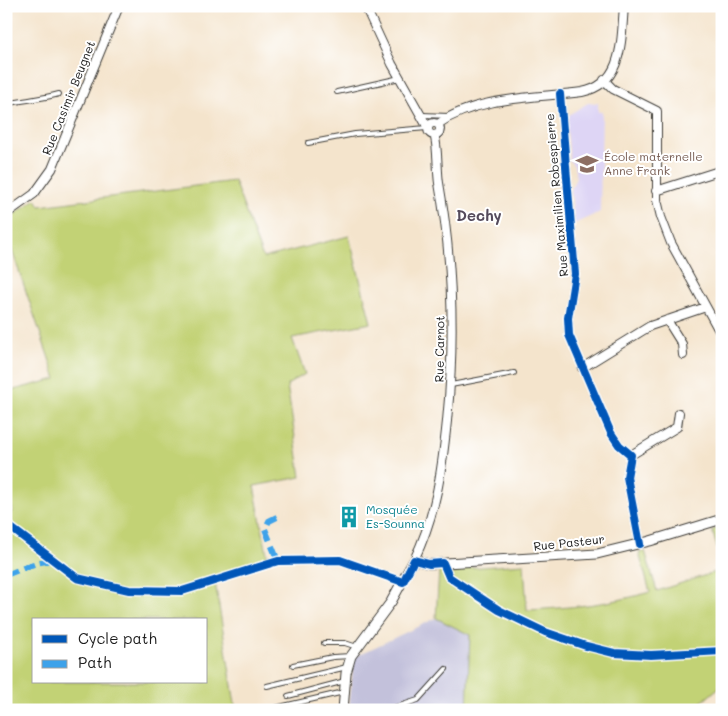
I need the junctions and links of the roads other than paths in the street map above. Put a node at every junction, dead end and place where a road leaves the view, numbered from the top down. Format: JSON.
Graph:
{"nodes":[{"id":1,"x":119,"y":6,"type":"edge"},
{"id":2,"x":365,"y":6,"type":"edge"},
{"id":3,"x":624,"y":6,"type":"edge"},
{"id":4,"x":400,"y":78,"type":"junction"},
{"id":5,"x":604,"y":80,"type":"junction"},
{"id":6,"x":87,"y":85,"type":"junction"},
{"id":7,"x":77,"y":88,"type":"dead end"},
{"id":8,"x":337,"y":92,"type":"dead end"},
{"id":9,"x":59,"y":94,"type":"dead end"},
{"id":10,"x":560,"y":94,"type":"junction"},
{"id":11,"x":6,"y":104,"type":"edge"},
{"id":12,"x":422,"y":115,"type":"junction"},
{"id":13,"x":451,"y":116,"type":"junction"},
{"id":14,"x":431,"y":131,"type":"junction"},
{"id":15,"x":308,"y":143,"type":"dead end"},
{"id":16,"x":722,"y":170,"type":"edge"},
{"id":17,"x":656,"y":191,"type":"junction"},
{"id":18,"x":6,"y":214,"type":"edge"},
{"id":19,"x":706,"y":307,"type":"junction"},
{"id":20,"x":667,"y":320,"type":"junction"},
{"id":21,"x":722,"y":336,"type":"edge"},
{"id":22,"x":683,"y":355,"type":"dead end"},
{"id":23,"x":582,"y":368,"type":"junction"},
{"id":24,"x":514,"y":373,"type":"dead end"},
{"id":25,"x":451,"y":385,"type":"junction"},
{"id":26,"x":679,"y":412,"type":"dead end"},
{"id":27,"x":631,"y":455,"type":"junction"},
{"id":28,"x":722,"y":519,"type":"edge"},
{"id":29,"x":640,"y":544,"type":"junction"},
{"id":30,"x":414,"y":560,"type":"junction"},
{"id":31,"x":324,"y":643,"type":"dead end"},
{"id":32,"x":356,"y":647,"type":"junction"},
{"id":33,"x":351,"y":656,"type":"junction"},
{"id":34,"x":293,"y":666,"type":"dead end"},
{"id":35,"x":347,"y":667,"type":"junction"},
{"id":36,"x":446,"y":668,"type":"dead end"},
{"id":37,"x":345,"y":681,"type":"junction"},
{"id":38,"x":267,"y":686,"type":"dead end"},
{"id":39,"x":344,"y":692,"type":"junction"},
{"id":40,"x":288,"y":696,"type":"dead end"},
{"id":41,"x":275,"y":708,"type":"dead end"},
{"id":42,"x":343,"y":710,"type":"edge"},
{"id":43,"x":386,"y":710,"type":"edge"}],
"edges":[{"from":1,"to":6,"type":"street","name":"Rue Casimir Beugnet"},
{"from":2,"to":4,"type":"street"},
{"from":3,"to":5,"type":"street"},
{"from":4,"to":8,"type":"lane"},
{"from":4,"to":12,"type":"street"},
{"from":5,"to":10,"type":"street"},
{"from":5,"to":17,"type":"street"},
{"from":6,"to":7,"type":"lane"},
{"from":6,"to":18,"type":"street","name":"Rue Casimir Beugnet"},
{"from":9,"to":11,"type":"lane"},
{"from":10,"to":13,"type":"street"},
{"from":10,"to":23,"type":"street","name":"Rue Maximilien Robespierre"},
{"from":12,"to":13,"type":"lane"},
{"from":12,"to":14,"type":"street"},
{"from":13,"to":14,"type":"street"},
{"from":14,"to":15,"type":"lane"},
{"from":14,"to":25,"type":"street","name":"Rue Carnot"},
{"from":16,"to":17,"type":"street"},
{"from":17,"to":19,"type":"street"},
{"from":19,"to":20,"type":"street"},
{"from":19,"to":21,"type":"street"},
{"from":20,"to":22,"type":"street"},
{"from":20,"to":23,"type":"street"},
{"from":23,"to":27,"type":"street","name":"Rue Maximilien Robespierre"},
{"from":24,"to":25,"type":"lane"},
{"from":25,"to":30,"type":"street","name":"Rue Carnot"},
{"from":26,"to":27,"type":"street"},
{"from":27,"to":29,"type":"street"},
{"from":28,"to":29,"type":"street","name":"Rue Pasteur"},
{"from":29,"to":30,"type":"street","name":"Rue Pasteur"},
{"from":30,"to":32,"type":"street"},
{"from":31,"to":32,"type":"lane"},
{"from":32,"to":33,"type":"street"},
{"from":33,"to":34,"type":"lane"},
{"from":33,"to":35,"type":"street"},
{"from":35,"to":37,"type":"street"},
{"from":35,"to":38,"type":"lane"},
{"from":36,"to":43,"type":"lane"},
{"from":37,"to":39,"type":"street"},
{"from":37,"to":40,"type":"lane"},
{"from":39,"to":41,"type":"lane"},
{"from":39,"to":42,"type":"street"}]}
